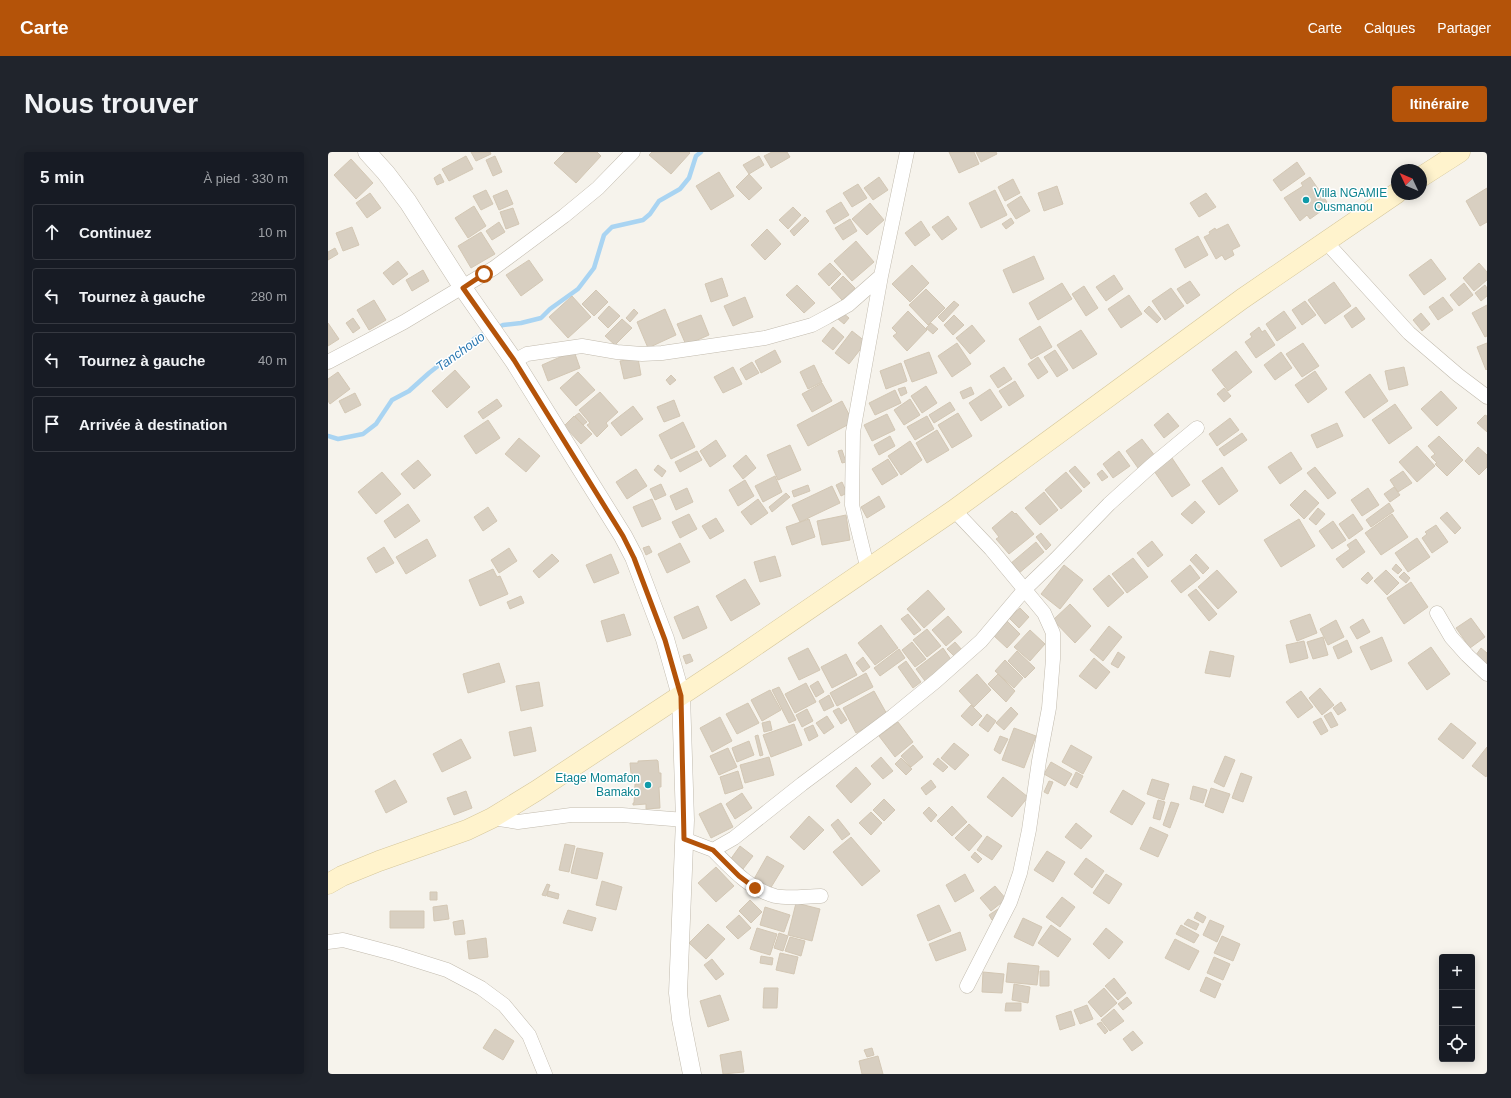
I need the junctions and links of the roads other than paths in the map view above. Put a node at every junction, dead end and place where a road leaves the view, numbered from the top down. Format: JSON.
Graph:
{"nodes":[{"id":1,"x":368,"y":152,"type":"edge"},
{"id":2,"x":633,"y":152,"type":"edge"},
{"id":3,"x":907,"y":152,"type":"edge"},
{"id":4,"x":1460,"y":152,"type":"edge"},
{"id":5,"x":1427,"y":173,"type":"edge"},
{"id":6,"x":1391,"y":197,"type":"edge"},
{"id":7,"x":1326,"y":242,"type":"junction"},
{"id":8,"x":881,"y":276,"type":"junction"},
{"id":9,"x":463,"y":288,"type":"junction"},
{"id":10,"x":514,"y":360,"type":"junction"},
{"id":11,"x":328,"y":362,"type":"edge"},
{"id":12,"x":1487,"y":397,"type":"edge"},
{"id":13,"x":1197,"y":428,"type":"dead end"},
{"id":14,"x":954,"y":510,"type":"junction"},
{"id":15,"x":868,"y":570,"type":"junction"},
{"id":16,"x":1025,"y":589,"type":"junction"},
{"id":17,"x":1437,"y":613,"type":"dead end"},
{"id":18,"x":1487,"y":674,"type":"edge"},
{"id":19,"x":681,"y":696,"type":"junction"},
{"id":20,"x":492,"y":818,"type":"junction"},
{"id":21,"x":684,"y":820,"type":"junction"},
{"id":22,"x":684,"y":839,"type":"junction"},
{"id":23,"x":713,"y":850,"type":"junction"},
{"id":24,"x":333,"y":877,"type":"edge"},
{"id":25,"x":821,"y":896,"type":"dead end"},
{"id":26,"x":328,"y":942,"type":"edge"},
{"id":27,"x":967,"y":986,"type":"dead end"},
{"id":28,"x":545,"y":1074,"type":"edge"},
{"id":29,"x":692,"y":1074,"type":"edge"}],
"edges":[{"from":1,"to":9,"type":"street"},
{"from":2,"to":9,"type":"street"},
{"from":3,"to":8,"type":"street"},
{"from":4,"to":5,"type":"main road"},
{"from":6,"to":7,"type":"main road"},
{"from":7,"to":12,"type":"street"},
{"from":7,"to":14,"type":"main road"},
{"from":8,"to":10,"type":"street"},
{"from":8,"to":15,"type":"street"},
{"from":9,"to":10,"type":"street"},
{"from":9,"to":11,"type":"street"},
{"from":10,"to":19,"type":"street"},
{"from":13,"to":16,"type":"street"},
{"from":14,"to":15,"type":"main road"},
{"from":14,"to":16,"type":"street"},
{"from":15,"to":19,"type":"main road"},
{"from":16,"to":23,"type":"street"},
{"from":16,"to":27,"type":"street"},
{"from":17,"to":18,"type":"street"},
{"from":19,"to":20,"type":"main road"},
{"from":19,"to":21,"type":"street"},
{"from":20,"to":21,"type":"street"},
{"from":20,"to":24,"type":"main road"},
{"from":21,"to":22,"type":"street"},
{"from":22,"to":23,"type":"street"},
{"from":22,"to":29,"type":"street"},
{"from":23,"to":25,"type":"street"},
{"from":26,"to":28,"type":"street"}]}
